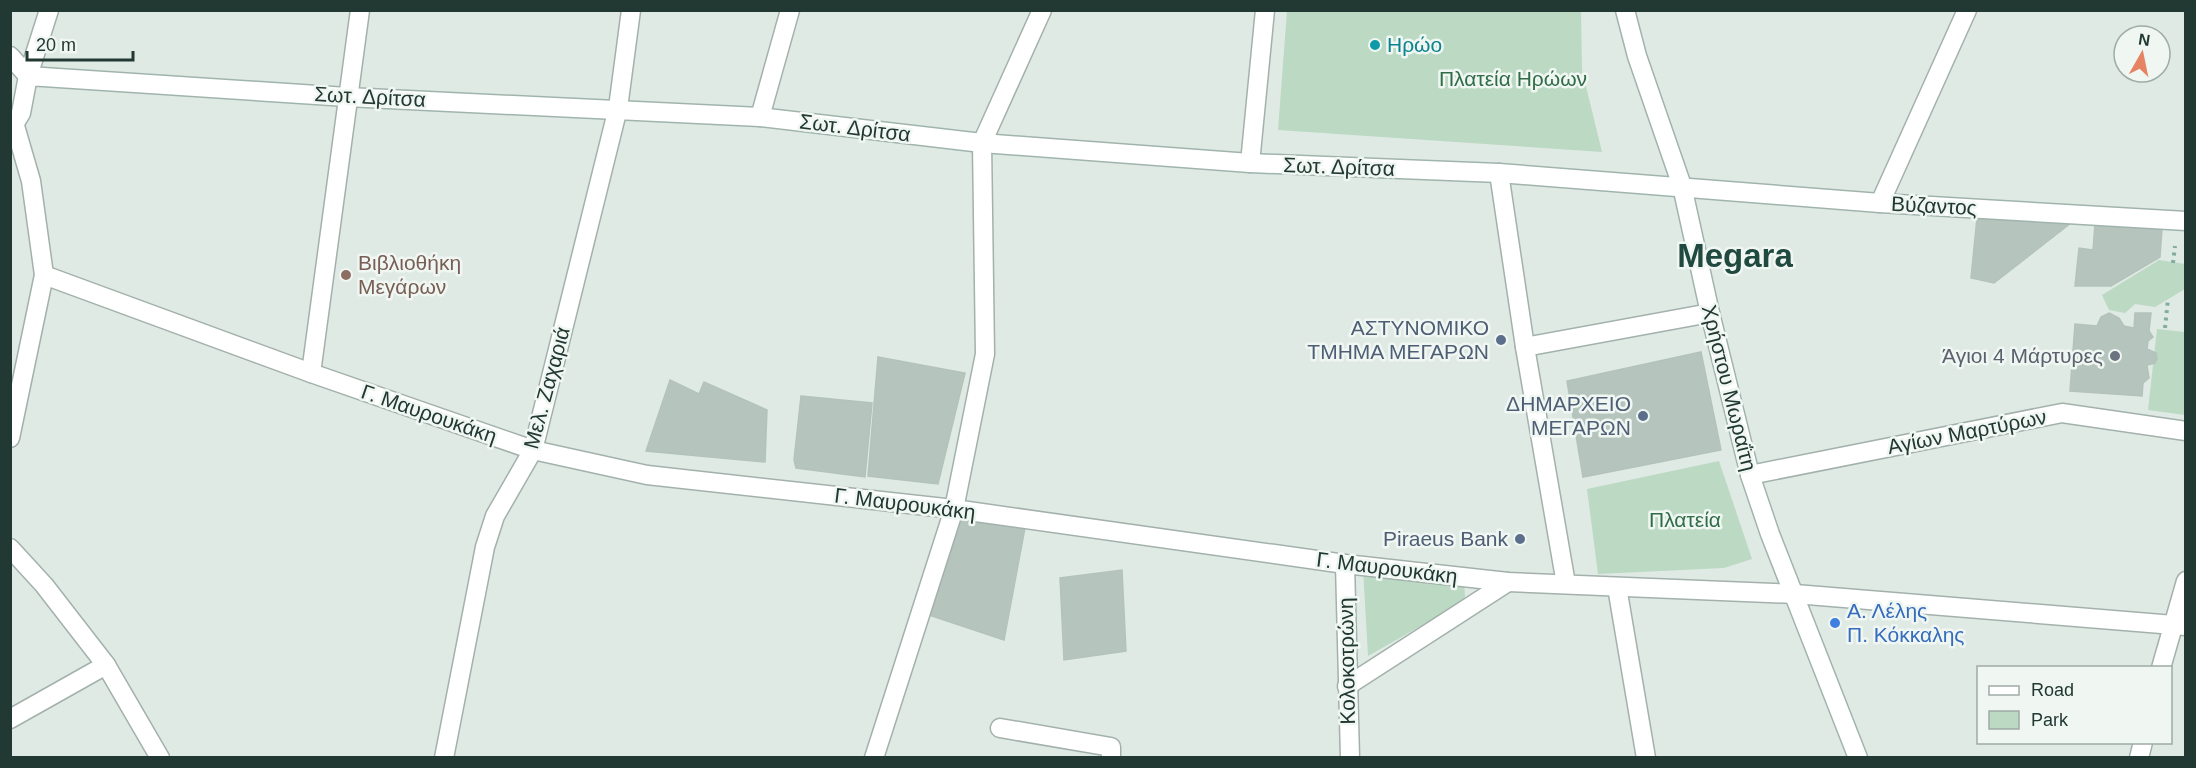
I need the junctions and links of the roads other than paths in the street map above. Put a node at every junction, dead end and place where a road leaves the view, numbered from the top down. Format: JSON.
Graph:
{"nodes":[{"id":1,"x":49,"y":10,"type":"edge"},
{"id":2,"x":360,"y":10,"type":"edge"},
{"id":3,"x":631,"y":10,"type":"edge"},
{"id":4,"x":790,"y":10,"type":"edge"},
{"id":5,"x":1042,"y":10,"type":"edge"},
{"id":6,"x":1265,"y":10,"type":"edge"},
{"id":7,"x":1625,"y":10,"type":"edge"},
{"id":8,"x":1968,"y":10,"type":"edge"},
{"id":9,"x":10,"y":56,"type":"edge"},
{"id":10,"x":27,"y":76,"type":"junction"},
{"id":11,"x":347,"y":96,"type":"junction"},
{"id":12,"x":618,"y":108,"type":"junction"},
{"id":13,"x":760,"y":117,"type":"junction"},
{"id":14,"x":13,"y":129,"type":"edge"},
{"id":15,"x":982,"y":143,"type":"junction"},
{"id":16,"x":1250,"y":163,"type":"junction"},
{"id":17,"x":1499,"y":173,"type":"junction"},
{"id":18,"x":1682,"y":186,"type":"junction"},
{"id":19,"x":1880,"y":203,"type":"junction"},
{"id":20,"x":2186,"y":221,"type":"edge"},
{"id":21,"x":45,"y":275,"type":"junction"},
{"id":22,"x":1710,"y":313,"type":"junction"},
{"id":23,"x":1525,"y":347,"type":"junction"},
{"id":24,"x":311,"y":373,"type":"junction"},
{"id":25,"x":2186,"y":431,"type":"edge"},
{"id":26,"x":10,"y":438,"type":"edge"},
{"id":27,"x":533,"y":450,"type":"junction"},
{"id":28,"x":1750,"y":475,"type":"junction"},
{"id":29,"x":954,"y":509,"type":"junction"},
{"id":30,"x":10,"y":548,"type":"edge"},
{"id":31,"x":1345,"y":564,"type":"junction"},
{"id":32,"x":2186,"y":581,"type":"edge"},
{"id":33,"x":1508,"y":582,"type":"junction"},
{"id":34,"x":1566,"y":584,"type":"junction"},
{"id":35,"x":1617,"y":587,"type":"junction"},
{"id":36,"x":1795,"y":594,"type":"junction"},
{"id":37,"x":2179,"y":626,"type":"edge"},
{"id":38,"x":106,"y":665,"type":"junction"},
{"id":39,"x":2162,"y":666,"type":"edge"},
{"id":40,"x":1347,"y":686,"type":"junction"},
{"id":41,"x":10,"y":719,"type":"edge"},
{"id":42,"x":1000,"y":728,"type":"dead end"},
{"id":43,"x":160,"y":758,"type":"edge"},
{"id":44,"x":444,"y":758,"type":"edge"},
{"id":45,"x":874,"y":758,"type":"edge"},
{"id":46,"x":1111,"y":758,"type":"edge"},
{"id":47,"x":1350,"y":758,"type":"edge"},
{"id":48,"x":1646,"y":758,"type":"edge"},
{"id":49,"x":1858,"y":758,"type":"edge"}],
"edges":[{"from":1,"to":10,"type":"street"},
{"from":2,"to":11,"type":"street"},
{"from":3,"to":12,"type":"street","name":"Μελ. Ζαχαριά"},
{"from":4,"to":13,"type":"street"},
{"from":5,"to":15,"type":"street"},
{"from":6,"to":16,"type":"street"},
{"from":7,"to":18,"type":"street","name":"Χρήστου Μωραΐτη"},
{"from":8,"to":19,"type":"street"},
{"from":9,"to":10,"type":"street"},
{"from":10,"to":11,"type":"street","name":"Σωτ. Δρίτσα"},
{"from":10,"to":14,"type":"street"},
{"from":11,"to":12,"type":"street","name":"Σωτ. Δρίτσα"},
{"from":11,"to":24,"type":"street"},
{"from":12,"to":13,"type":"street","name":"Σωτ. Δρίτσα"},
{"from":12,"to":27,"type":"street","name":"Μελ. Ζαχαριά"},
{"from":13,"to":15,"type":"street","name":"Σωτ. Δρίτσα"},
{"from":14,"to":21,"type":"street"},
{"from":15,"to":16,"type":"street","name":"Σωτ. Δρίτσα"},
{"from":15,"to":29,"type":"street"},
{"from":16,"to":17,"type":"street","name":"Σωτ. Δρίτσα"},
{"from":17,"to":18,"type":"street","name":"Σωτ. Δρίτσα"},
{"from":17,"to":23,"type":"street"},
{"from":18,"to":19,"type":"street","name":"Βύζαντος"},
{"from":18,"to":22,"type":"street","name":"Χρήστου Μωραΐτη"},
{"from":19,"to":20,"type":"street","name":"Βύζαντος"},
{"from":21,"to":24,"type":"street","name":"Γ. Μαυρουκάκη"},
{"from":21,"to":26,"type":"street"},
{"from":22,"to":23,"type":"street"},
{"from":22,"to":28,"type":"street","name":"Χρήστου Μωραΐτη"},
{"from":23,"to":34,"type":"street"},
{"from":24,"to":27,"type":"street","name":"Γ. Μαυρουκάκη"},
{"from":25,"to":28,"type":"street","name":"Αγίων Μαρτύρων"},
{"from":27,"to":29,"type":"street","name":"Γ. Μαυρουκάκη"},
{"from":27,"to":44,"type":"street","name":"Μελ. Ζαχαριά"},
{"from":28,"to":36,"type":"street","name":"Χρήστου Μωραΐτη"},
{"from":29,"to":31,"type":"street","name":"Γ. Μαυρουκάκη"},
{"from":29,"to":45,"type":"street"},
{"from":30,"to":38,"type":"street"},
{"from":31,"to":33,"type":"street","name":"Γ. Μαυρουκάκη"},
{"from":31,"to":40,"type":"street","name":"Κολοκοτρώνη"},
{"from":32,"to":37,"type":"street"},
{"from":33,"to":34,"type":"street","name":"Γ. Μαυρουκάκη"},
{"from":33,"to":40,"type":"street"},
{"from":34,"to":35,"type":"street","name":"Γ. Μαυρουκάκη"},
{"from":35,"to":36,"type":"street","name":"Γ. Μαυρουκάκη"},
{"from":35,"to":48,"type":"street"},
{"from":36,"to":37,"type":"street","name":"Γ. Μαυρουκάκη"},
{"from":36,"to":49,"type":"street","name":"Χρήστου Μωραΐτη"},
{"from":37,"to":39,"type":"street"},
{"from":38,"to":41,"type":"street"},
{"from":38,"to":43,"type":"street"},
{"from":40,"to":47,"type":"street","name":"Κολοκοτρώνη"},
{"from":42,"to":46,"type":"street"}]}
